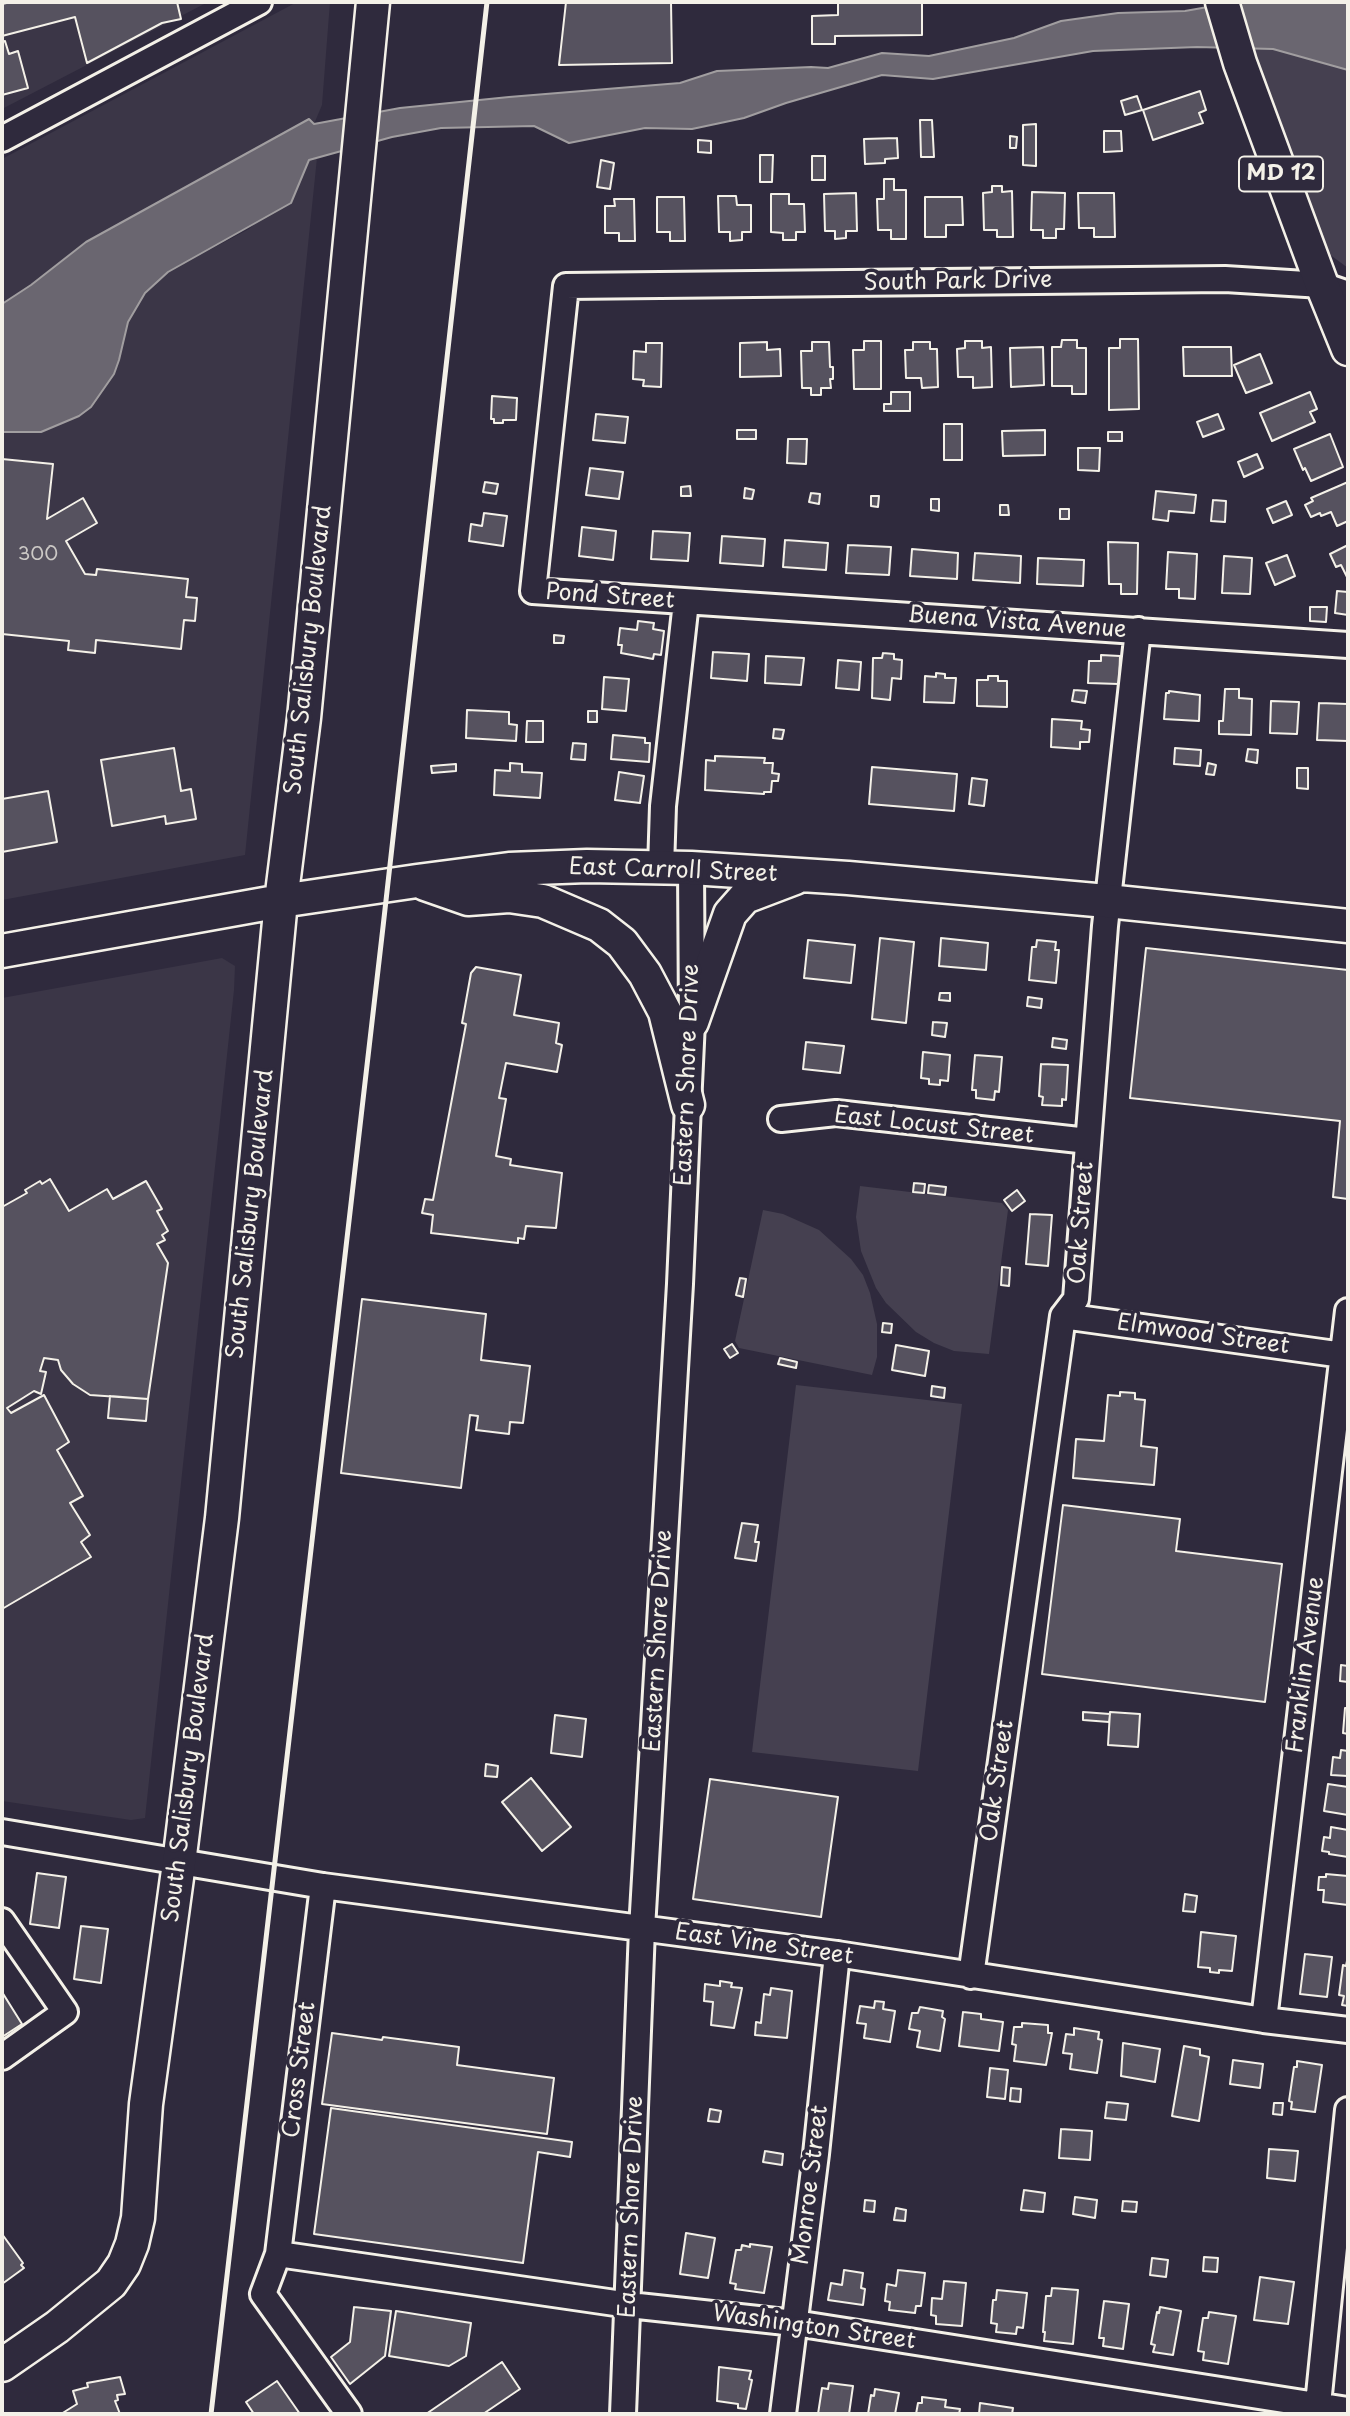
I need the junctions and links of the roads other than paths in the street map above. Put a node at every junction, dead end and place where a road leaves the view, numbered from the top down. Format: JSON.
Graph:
{"nodes":[{"id":1,"x":259,"y":2,"type":"edge"},
{"id":2,"x":373,"y":2,"type":"edge"},
{"id":3,"x":1223,"y":4,"type":"edge"},
{"id":4,"x":2,"y":139,"type":"edge"},
{"id":5,"x":566,"y":286,"type":"joint"},
{"id":6,"x":1335,"y":289,"type":"edge"},
{"id":7,"x":1348,"y":349,"type":"edge"},
{"id":8,"x":686,"y":602,"type":"junction"},
{"id":9,"x":1138,"y":630,"type":"junction"},
{"id":10,"x":1348,"y":645,"type":"edge"},
{"id":11,"x":676,"y":868,"type":"junction"},
{"id":12,"x":803,"y":875,"type":"junction"},
{"id":13,"x":417,"y":881,"type":"junction"},
{"id":14,"x":281,"y":901,"type":"junction"},
{"id":15,"x":1107,"y":901,"type":"junction"},
{"id":16,"x":1348,"y":926,"type":"edge"},
{"id":17,"x":2,"y":951,"type":"edge"},
{"id":18,"x":692,"y":1022,"type":"junction"},
{"id":19,"x":688,"y":1105,"type":"junction"},
{"id":20,"x":780,"y":1119,"type":"dead end"},
{"id":21,"x":1088,"y":1141,"type":"junction"},
{"id":22,"x":1348,"y":1311,"type":"edge"},
{"id":23,"x":1063,"y":1316,"type":"junction"},
{"id":24,"x":1343,"y":1355,"type":"junction"},
{"id":25,"x":2,"y":1832,"type":"edge"},
{"id":26,"x":180,"y":1863,"type":"junction"},
{"id":27,"x":323,"y":1886,"type":"junction"},
{"id":28,"x":2,"y":1921,"type":"edge"},
{"id":29,"x":642,"y":1929,"type":"junction"},
{"id":30,"x":837,"y":1954,"type":"junction"},
{"id":31,"x":971,"y":1976,"type":"junction"},
{"id":32,"x":1264,"y":2020,"type":"junction"},
{"id":33,"x":1348,"y":2030,"type":"edge"},
{"id":34,"x":2,"y":2057,"type":"edge"},
{"id":35,"x":1348,"y":2110,"type":"edge"},
{"id":36,"x":278,"y":2254,"type":"junction"},
{"id":37,"x":629,"y":2305,"type":"junction"},
{"id":38,"x":794,"y":2323,"type":"junction"},
{"id":39,"x":2,"y":2365,"type":"edge"},
{"id":40,"x":1318,"y":2410,"type":"edge"},
{"id":41,"x":1348,"y":2410,"type":"edge"},
{"id":42,"x":349,"y":2414,"type":"edge"},
{"id":43,"x":623,"y":2414,"type":"edge"},
{"id":44,"x":783,"y":2414,"type":"edge"}],
"edges":[{"from":1,"to":4,"type":"street"},
{"from":2,"to":14,"type":"main road","name":"South Salisbury Boulevard"},
{"from":3,"to":6,"type":"main road","number":"MD 12"},
{"from":5,"to":6,"type":"street","name":"South Park Drive"},
{"from":5,"to":8,"type":"street","name":"Pond Street"},
{"from":6,"to":7,"type":"main road","number":"MD 12"},
{"from":8,"to":9,"type":"street","name":"Buena Vista Avenue"},
{"from":8,"to":11,"type":"street","name":"Pond Street"},
{"from":9,"to":10,"type":"street","name":"Buena Vista Avenue"},
{"from":9,"to":15,"type":"street","name":"Oak Street"},
{"from":11,"to":12,"type":"main road","name":"East Carroll Street"},
{"from":11,"to":13,"type":"main road","name":"East Carroll Street"},
{"from":11,"to":18,"type":"street","name":"Eastern Shore Drive"},
{"from":12,"to":15,"type":"main road","name":"East Carroll Street"},
{"from":12,"to":18,"type":"main road"},
{"from":13,"to":14,"type":"main road","name":"East Carroll Street"},
{"from":13,"to":19,"type":"main road"},
{"from":14,"to":17,"type":"main road","name":"East Carroll Street"},
{"from":14,"to":26,"type":"main road","name":"South Salisbury Boulevard"},
{"from":15,"to":16,"type":"main road","name":"East Carroll Street"},
{"from":15,"to":21,"type":"street","name":"Oak Street"},
{"from":18,"to":19,"type":"street","name":"Eastern Shore Drive"},
{"from":19,"to":29,"type":"street","name":"Eastern Shore Drive"},
{"from":20,"to":21,"type":"street","name":"East Locust Street"},
{"from":21,"to":23,"type":"street","name":"Oak Street"},
{"from":22,"to":24,"type":"street","name":"Franklin Avenue"},
{"from":23,"to":24,"type":"street","name":"Elmwood Street"},
{"from":23,"to":31,"type":"street","name":"Oak Street"},
{"from":24,"to":32,"type":"street","name":"Franklin Avenue"},
{"from":25,"to":26,"type":"street","name":"East Vine Street"},
{"from":26,"to":27,"type":"street","name":"East Vine Street"},
{"from":26,"to":39,"type":"main road","name":"South Salisbury Boulevard"},
{"from":27,"to":29,"type":"street","name":"East Vine Street"},
{"from":27,"to":36,"type":"street","name":"Cross Street"},
{"from":28,"to":34,"type":"street"},
{"from":29,"to":30,"type":"street","name":"East Vine Street"},
{"from":29,"to":37,"type":"street","name":"Eastern Shore Drive"},
{"from":30,"to":31,"type":"street","name":"East Vine Street"},
{"from":30,"to":38,"type":"street","name":"Monroe Street"},
{"from":31,"to":32,"type":"street","name":"East Vine Street"},
{"from":32,"to":33,"type":"street","name":"East Vine Street"},
{"from":35,"to":40,"type":"street"},
{"from":36,"to":37,"type":"street","name":"Washington Street"},
{"from":36,"to":42,"type":"street","name":"Cross Street"},
{"from":37,"to":38,"type":"street","name":"Washington Street"},
{"from":37,"to":43,"type":"street","name":"Eastern Shore Drive"},
{"from":38,"to":40,"type":"street","name":"Washington Street"},
{"from":38,"to":44,"type":"street","name":"Monroe Street"},
{"from":40,"to":41,"type":"street","name":"Washington Street"}]}
